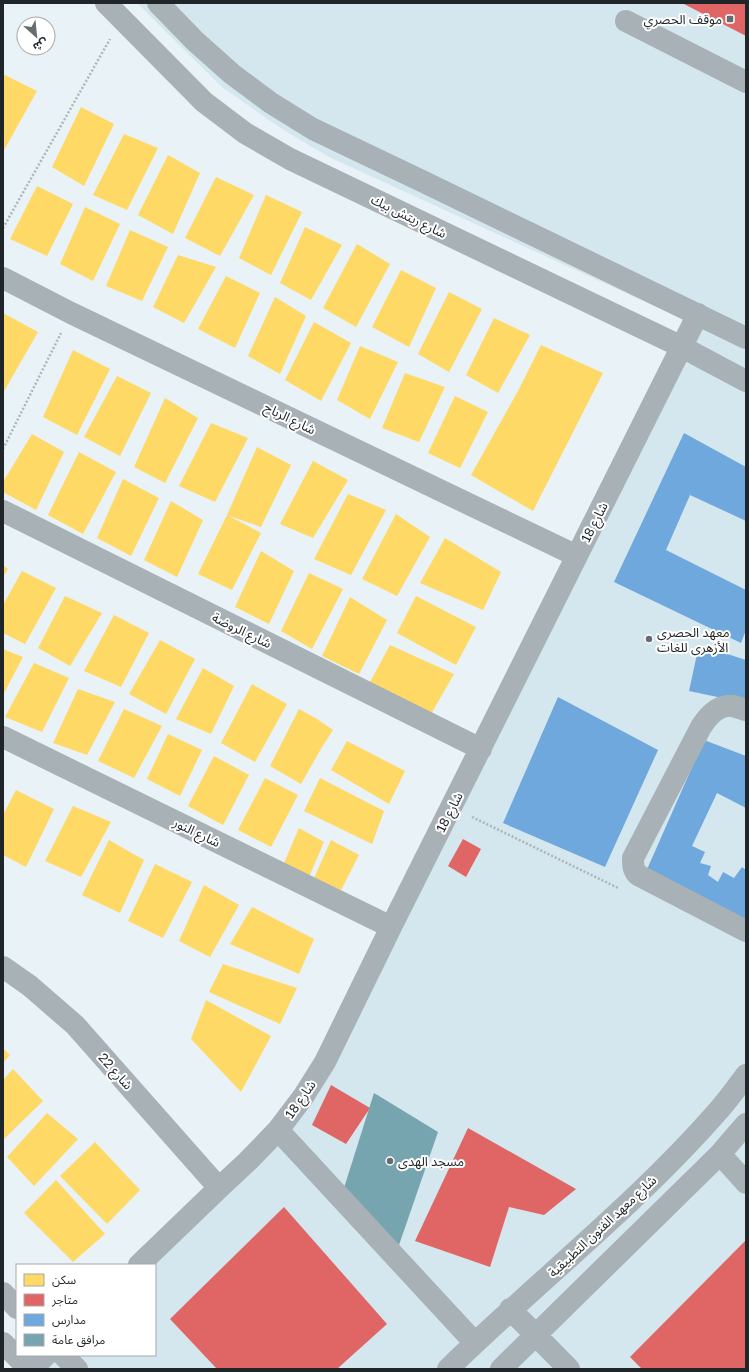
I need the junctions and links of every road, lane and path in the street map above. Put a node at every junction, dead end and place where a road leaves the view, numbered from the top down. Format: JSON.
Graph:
{"nodes":[{"id":1,"x":106,"y":3,"type":"edge"},
{"id":2,"x":158,"y":3,"type":"edge"},
{"id":3,"x":121,"y":19,"type":"junction"},
{"id":4,"x":626,"y":21,"type":"dead end"},
{"id":5,"x":746,"y":82,"type":"edge"},
{"id":6,"x":3,"y":228,"type":"edge"},
{"id":7,"x":3,"y":278,"type":"edge"},
{"id":8,"x":71,"y":313,"type":"junction"},
{"id":9,"x":698,"y":314,"type":"junction"},
{"id":10,"x":746,"y":338,"type":"edge"},
{"id":11,"x":682,"y":347,"type":"junction"},
{"id":12,"x":746,"y":381,"type":"edge"},
{"id":13,"x":3,"y":449,"type":"edge"},
{"id":14,"x":3,"y":511,"type":"edge"},
{"id":15,"x":577,"y":556,"type":"junction"},
{"id":16,"x":746,"y":710,"type":"edge"},
{"id":17,"x":3,"y":738,"type":"edge"},
{"id":18,"x":480,"y":749,"type":"junction"},
{"id":19,"x":451,"y":807,"type":"junction"},
{"id":20,"x":624,"y":891,"type":"dead end"},
{"id":21,"x":391,"y":927,"type":"junction"},
{"id":22,"x":746,"y":932,"type":"edge"},
{"id":23,"x":3,"y":967,"type":"edge"},
{"id":24,"x":746,"y":1075,"type":"edge"},
{"id":25,"x":746,"y":1124,"type":"edge"},
{"id":26,"x":278,"y":1130,"type":"junction"},
{"id":27,"x":720,"y":1154,"type":"junction"},
{"id":28,"x":746,"y":1183,"type":"edge"},
{"id":29,"x":219,"y":1188,"type":"junction"},
{"id":30,"x":140,"y":1264,"type":"edge"},
{"id":31,"x":3,"y":1293,"type":"edge"},
{"id":32,"x":16,"y":1307,"type":"edge"},
{"id":33,"x":510,"y":1309,"type":"junction"},
{"id":34,"x":536,"y":1335,"type":"junction"},
{"id":35,"x":3,"y":1343,"type":"edge"},
{"id":36,"x":475,"y":1343,"type":"junction"},
{"id":37,"x":45,"y":1356,"type":"edge"},
{"id":38,"x":64,"y":1356,"type":"edge"},
{"id":39,"x":29,"y":1369,"type":"edge"},
{"id":40,"x":32,"y":1369,"type":"edge"},
{"id":41,"x":77,"y":1369,"type":"edge"},
{"id":42,"x":448,"y":1369,"type":"edge"},
{"id":43,"x":502,"y":1369,"type":"edge"},
{"id":44,"x":570,"y":1369,"type":"edge"}],
"edges":[{"from":1,"to":3,"type":"street","name":"شارع ريتش بيك"},
{"from":2,"to":9,"type":"street"},
{"from":3,"to":6,"type":"path"},
{"from":3,"to":11,"type":"street","name":"شارع ريتش بيك"},
{"from":4,"to":5,"type":"street"},
{"from":7,"to":8,"type":"street","name":"شارع الرباح"},
{"from":8,"to":13,"type":"path"},
{"from":8,"to":15,"type":"street","name":"شارع الرباح"},
{"from":9,"to":10,"type":"street"},
{"from":9,"to":11,"type":"street","name":"شارع 18"},
{"from":11,"to":12,"type":"street","name":"شارع ريتش بيك"},
{"from":11,"to":15,"type":"street","name":"شارع 18"},
{"from":14,"to":18,"type":"street","name":"شارع الروضة"},
{"from":15,"to":18,"type":"street","name":"شارع 18"},
{"from":16,"to":22,"type":"street"},
{"from":17,"to":21,"type":"street","name":"شارع النور"},
{"from":18,"to":19,"type":"street","name":"شارع 18"},
{"from":19,"to":20,"type":"path"},
{"from":19,"to":21,"type":"street","name":"شارع 18"},
{"from":21,"to":26,"type":"street","name":"شارع 18"},
{"from":23,"to":29,"type":"street","name":"شارع 22"},
{"from":24,"to":33,"type":"street","name":"شارع معهد الفنون التطبيقية"},
{"from":25,"to":27,"type":"street"},
{"from":26,"to":29,"type":"street","name":"شارع 18"},
{"from":26,"to":36,"type":"street"},
{"from":27,"to":28,"type":"street"},
{"from":27,"to":34,"type":"street"},
{"from":29,"to":30,"type":"street","name":"شارع 18"},
{"from":31,"to":32,"type":"street"},
{"from":33,"to":34,"type":"street"},
{"from":33,"to":36,"type":"street","name":"شارع معهد الفنون التطبيقية"},
{"from":34,"to":43,"type":"street"},
{"from":34,"to":44,"type":"street"},
{"from":35,"to":39,"type":"street"},
{"from":36,"to":42,"type":"street","name":"شارع معهد الفنون التطبيقية"},
{"from":37,"to":40,"type":"street"},
{"from":38,"to":41,"type":"street"}]}
